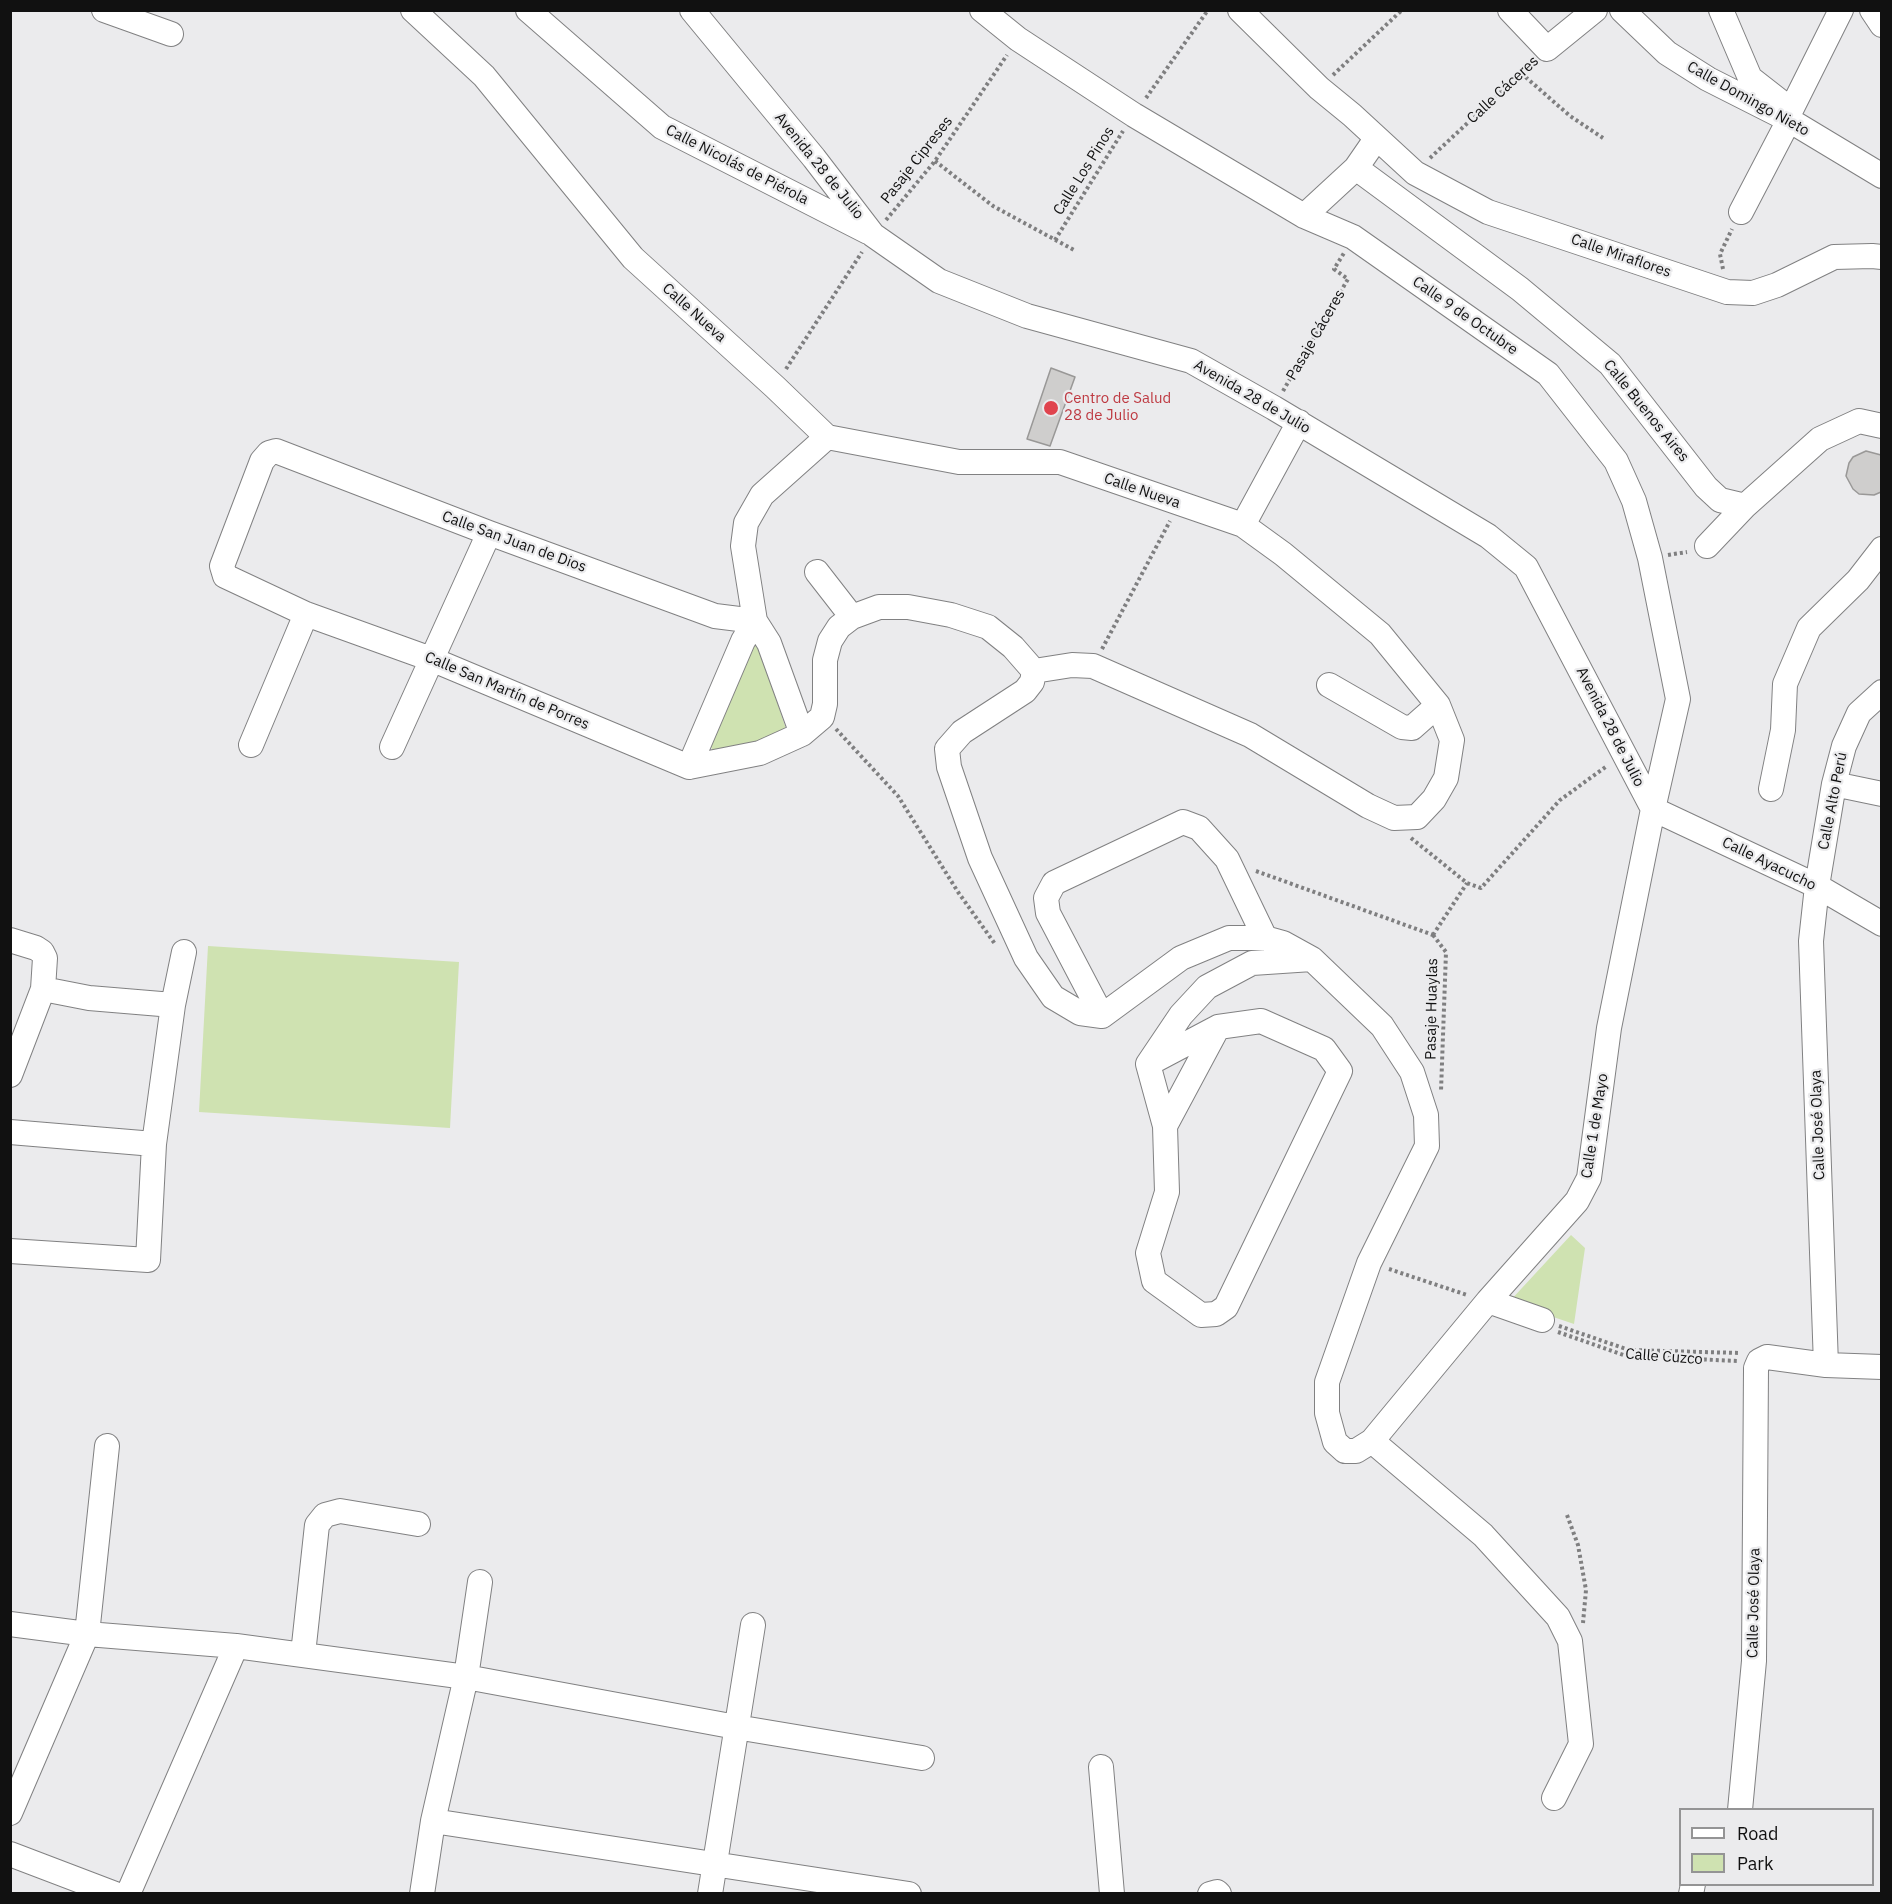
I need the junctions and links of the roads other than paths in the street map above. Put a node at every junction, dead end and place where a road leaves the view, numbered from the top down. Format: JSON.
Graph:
{"nodes":[{"id":1,"x":104,"y":10,"type":"edge"},
{"id":2,"x":413,"y":10,"type":"edge"},
{"id":3,"x":528,"y":10,"type":"edge"},
{"id":4,"x":540,"y":10,"type":"edge"},
{"id":5,"x":692,"y":10,"type":"edge"},
{"id":6,"x":982,"y":10,"type":"edge"},
{"id":7,"x":1240,"y":10,"type":"edge"},
{"id":8,"x":1510,"y":10,"type":"edge"},
{"id":9,"x":1595,"y":10,"type":"edge"},
{"id":10,"x":1622,"y":10,"type":"edge"},
{"id":11,"x":1721,"y":10,"type":"edge"},
{"id":12,"x":1841,"y":10,"type":"edge"},
{"id":13,"x":1872,"y":10,"type":"edge"},
{"id":14,"x":1881,"y":25,"type":"edge"},
{"id":15,"x":171,"y":34,"type":"dead end"},
{"id":16,"x":553,"y":34,"type":"junction"},
{"id":17,"x":1790,"y":115,"type":"junction"},
{"id":18,"x":1376,"y":139,"type":"junction"},
{"id":19,"x":1356,"y":168,"type":"junction"},
{"id":20,"x":1881,"y":176,"type":"edge"},
{"id":21,"x":1741,"y":212,"type":"road end"},
{"id":22,"x":1304,"y":216,"type":"junction"},
{"id":23,"x":873,"y":235,"type":"junction"},
{"id":24,"x":1881,"y":257,"type":"edge"},
{"id":25,"x":1299,"y":422,"type":"junction"},
{"id":26,"x":1881,"y":426,"type":"edge"},
{"id":27,"x":827,"y":437,"type":"junction"},
{"id":28,"x":1745,"y":506,"type":"junction"},
{"id":29,"x":1243,"y":525,"type":"junction"},
{"id":30,"x":489,"y":533,"type":"junction"},
{"id":31,"x":1707,"y":546,"type":"road end"},
{"id":32,"x":1881,"y":549,"type":"edge"},
{"id":33,"x":222,"y":566,"type":"joint"},
{"id":34,"x":818,"y":572,"type":"dead end"},
{"id":35,"x":306,"y":614,"type":"junction"},
{"id":36,"x":852,"y":617,"type":"junction"},
{"id":37,"x":755,"y":621,"type":"junction"},
{"id":38,"x":431,"y":659,"type":"junction"},
{"id":39,"x":1034,"y":671,"type":"junction"},
{"id":40,"x":1329,"y":685,"type":"dead end"},
{"id":41,"x":1881,"y":692,"type":"edge"},
{"id":42,"x":1438,"y":705,"type":"junction"},
{"id":43,"x":802,"y":734,"type":"junction"},
{"id":44,"x":251,"y":745,"type":"dead end"},
{"id":45,"x":392,"y":747,"type":"dead end"},
{"id":46,"x":689,"y":767,"type":"junction"},
{"id":47,"x":1834,"y":784,"type":"junction"},
{"id":48,"x":1771,"y":789,"type":"dead end"},
{"id":49,"x":1881,"y":794,"type":"edge"},
{"id":50,"x":1653,"y":809,"type":"junction"},
{"id":51,"x":1817,"y":886,"type":"junction"},
{"id":52,"x":1881,"y":924,"type":"edge"},
{"id":53,"x":1265,"y":938,"type":"junction"},
{"id":54,"x":10,"y":940,"type":"edge"},
{"id":55,"x":184,"y":952,"type":"dead end"},
{"id":56,"x":1312,"y":959,"type":"junction"},
{"id":57,"x":43,"y":989,"type":"junction"},
{"id":58,"x":173,"y":1005,"type":"junction"},
{"id":59,"x":1102,"y":1016,"type":"junction"},
{"id":60,"x":1218,"y":1028,"type":"junction"},
{"id":61,"x":1148,"y":1064,"type":"junction"},
{"id":62,"x":10,"y":1076,"type":"edge"},
{"id":63,"x":1165,"y":1126,"type":"junction"},
{"id":64,"x":10,"y":1131,"type":"edge"},
{"id":65,"x":154,"y":1144,"type":"junction"},
{"id":66,"x":10,"y":1251,"type":"edge"},
{"id":67,"x":1488,"y":1301,"type":"junction"},
{"id":68,"x":1542,"y":1320,"type":"road end"},
{"id":69,"x":1826,"y":1365,"type":"junction"},
{"id":70,"x":1881,"y":1366,"type":"edge"},
{"id":71,"x":1372,"y":1441,"type":"junction"},
{"id":72,"x":107,"y":1446,"type":"dead end"},
{"id":73,"x":418,"y":1524,"type":"dead end"},
{"id":74,"x":480,"y":1582,"type":"dead end"},
{"id":75,"x":10,"y":1624,"type":"edge"},
{"id":76,"x":753,"y":1625,"type":"dead end"},
{"id":77,"x":87,"y":1634,"type":"junction"},
{"id":78,"x":236,"y":1646,"type":"junction"},
{"id":79,"x":303,"y":1654,"type":"junction"},
{"id":80,"x":466,"y":1677,"type":"junction"},
{"id":81,"x":736,"y":1727,"type":"junction"},
{"id":82,"x":922,"y":1758,"type":"dead end"},
{"id":83,"x":1101,"y":1767,"type":"dead end"},
{"id":84,"x":1554,"y":1798,"type":"dead end"},
{"id":85,"x":1740,"y":1808,"type":"edge"},
{"id":86,"x":10,"y":1813,"type":"edge"},
{"id":87,"x":433,"y":1821,"type":"junction"},
{"id":88,"x":10,"y":1854,"type":"edge"},
{"id":89,"x":716,"y":1863,"type":"junction"},
{"id":90,"x":115,"y":1893,"type":"edge"},
{"id":91,"x":128,"y":1893,"type":"edge"},
{"id":92,"x":422,"y":1893,"type":"edge"},
{"id":93,"x":710,"y":1893,"type":"edge"},
{"id":94,"x":909,"y":1893,"type":"edge"},
{"id":95,"x":1112,"y":1893,"type":"edge"},
{"id":96,"x":1210,"y":1893,"type":"edge"},
{"id":97,"x":1219,"y":1893,"type":"edge"}],
"edges":[{"from":1,"to":15,"type":"street"},
{"from":2,"to":27,"type":"street","name":"Calle Nueva"},
{"from":3,"to":16,"type":"street","name":"Calle Nicolás de Piérola"},
{"from":4,"to":16,"type":"street"},
{"from":5,"to":23,"type":"street","name":"Avenida 28 de Julio"},
{"from":6,"to":22,"type":"street","name":"Calle 9 de Octubre"},
{"from":7,"to":18,"type":"street","name":"Calle Miraflores"},
{"from":8,"to":9,"type":"street","name":"Calle Cáceres"},
{"from":10,"to":17,"type":"street","name":"Calle Domingo Nieto"},
{"from":11,"to":17,"type":"street"},
{"from":12,"to":17,"type":"street"},
{"from":13,"to":14,"type":"street"},
{"from":16,"to":23,"type":"street","name":"Calle Nicolás de Piérola"},
{"from":17,"to":20,"type":"street","name":"Calle Domingo Nieto"},
{"from":17,"to":21,"type":"street"},
{"from":18,"to":19,"type":"street"},
{"from":18,"to":24,"type":"street","name":"Calle Miraflores"},
{"from":19,"to":22,"type":"street"},
{"from":19,"to":28,"type":"street","name":"Calle Buenos Aires"},
{"from":22,"to":50,"type":"street","name":"Calle 9 de Octubre"},
{"from":23,"to":25,"type":"street","name":"Avenida 28 de Julio"},
{"from":25,"to":29,"type":"street"},
{"from":25,"to":50,"type":"street","name":"Avenida 28 de Julio"},
{"from":26,"to":28,"type":"street"},
{"from":27,"to":29,"type":"street","name":"Calle Nueva"},
{"from":27,"to":37,"type":"street"},
{"from":28,"to":31,"type":"street"},
{"from":29,"to":42,"type":"street","name":"Calle Nueva"},
{"from":30,"to":33,"type":"street","name":"Calle San Juan de Dios"},
{"from":30,"to":37,"type":"street","name":"Calle San Juan de Dios"},
{"from":30,"to":38,"type":"street"},
{"from":32,"to":48,"type":"street"},
{"from":33,"to":35,"type":"street","name":"Calle San Martín de Porres"},
{"from":34,"to":36,"type":"street"},
{"from":35,"to":38,"type":"street","name":"Calle San Martín de Porres"},
{"from":35,"to":44,"type":"street"},
{"from":36,"to":39,"type":"street"},
{"from":36,"to":43,"type":"street"},
{"from":37,"to":43,"type":"street"},
{"from":37,"to":46,"type":"street"},
{"from":38,"to":45,"type":"street"},
{"from":38,"to":46,"type":"street","name":"Calle San Martín de Porres"},
{"from":39,"to":42,"type":"street","name":"Calle Nueva"},
{"from":39,"to":59,"type":"street"},
{"from":40,"to":42,"type":"street"},
{"from":41,"to":47,"type":"street","name":"Calle Alto Perú"},
{"from":43,"to":46,"type":"street"},
{"from":47,"to":49,"type":"street"},
{"from":47,"to":51,"type":"street","name":"Calle Alto Perú"},
{"from":50,"to":51,"type":"street","name":"Calle Ayacucho"},
{"from":50,"to":67,"type":"street","name":"Calle 1 de Mayo"},
{"from":51,"to":52,"type":"street","name":"Calle Ayacucho"},
{"from":51,"to":69,"type":"street","name":"Calle José Olaya"},
{"from":53,"to":56,"type":"street"},
{"from":53,"to":59,"type":"street"},
{"from":53,"to":59,"type":"street"},
{"from":54,"to":57,"type":"street"},
{"from":55,"to":58,"type":"street"},
{"from":56,"to":61,"type":"street"},
{"from":56,"to":71,"type":"street"},
{"from":57,"to":58,"type":"street"},
{"from":57,"to":62,"type":"street"},
{"from":58,"to":65,"type":"street"},
{"from":60,"to":61,"type":"street"},
{"from":60,"to":63,"type":"street"},
{"from":60,"to":63,"type":"street"},
{"from":61,"to":63,"type":"street"},
{"from":64,"to":65,"type":"street"},
{"from":65,"to":66,"type":"street"},
{"from":67,"to":68,"type":"street"},
{"from":67,"to":71,"type":"street","name":"Calle 1 de Mayo"},
{"from":69,"to":70,"type":"street"},
{"from":69,"to":85,"type":"street","name":"Calle José Olaya"},
{"from":71,"to":84,"type":"street"},
{"from":72,"to":77,"type":"street"},
{"from":73,"to":79,"type":"street"},
{"from":74,"to":80,"type":"street"},
{"from":75,"to":77,"type":"street"},
{"from":76,"to":81,"type":"street"},
{"from":77,"to":78,"type":"street"},
{"from":77,"to":86,"type":"street"},
{"from":78,"to":79,"type":"street"},
{"from":78,"to":91,"type":"street"},
{"from":79,"to":80,"type":"street"},
{"from":80,"to":81,"type":"street"},
{"from":80,"to":87,"type":"street"},
{"from":81,"to":82,"type":"street"},
{"from":81,"to":89,"type":"street"},
{"from":83,"to":95,"type":"street"},
{"from":87,"to":89,"type":"street"},
{"from":87,"to":92,"type":"street"},
{"from":88,"to":90,"type":"street"},
{"from":89,"to":93,"type":"street"},
{"from":89,"to":94,"type":"street"},
{"from":96,"to":97,"type":"street"}]}
